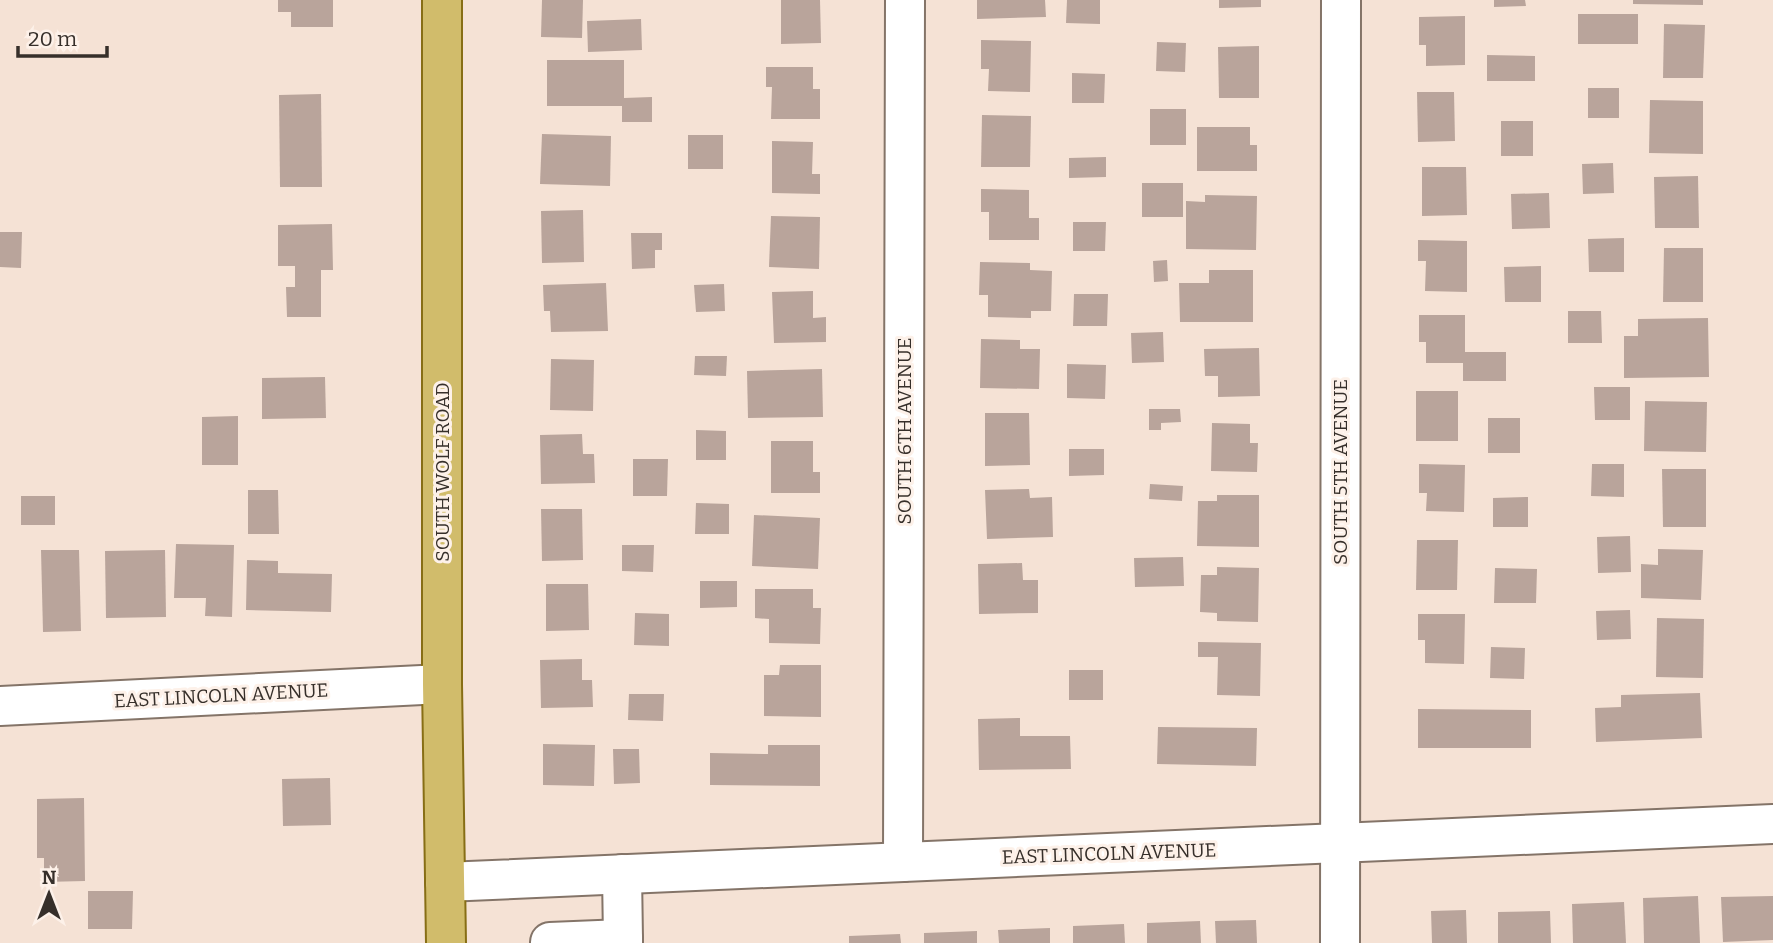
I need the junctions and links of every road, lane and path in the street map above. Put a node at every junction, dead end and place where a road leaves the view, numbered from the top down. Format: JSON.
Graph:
{"nodes":[{"id":1,"x":442,"y":0,"type":"edge"},
{"id":2,"x":905,"y":0,"type":"edge"},
{"id":3,"x":1341,"y":0,"type":"edge"},
{"id":4,"x":442,"y":684,"type":"junction"},
{"id":5,"x":0,"y":706,"type":"edge"},
{"id":6,"x":1773,"y":824,"type":"edge"},
{"id":7,"x":1340,"y":843,"type":"junction"},
{"id":8,"x":903,"y":862,"type":"junction"},
{"id":9,"x":622,"y":874,"type":"junction"},
{"id":10,"x":445,"y":882,"type":"junction"},
{"id":11,"x":623,"y":941,"type":"edge"},
{"id":12,"x":446,"y":943,"type":"edge"},
{"id":13,"x":550,"y":943,"type":"edge"},
{"id":14,"x":1339,"y":943,"type":"edge"}],
"edges":[{"from":1,"to":4,"type":"main road","name":"SOUTH WOLF ROAD"},
{"from":2,"to":8,"type":"street","name":"SOUTH 6TH AVENUE"},
{"from":3,"to":7,"type":"street","name":"SOUTH 5TH AVENUE"},
{"from":4,"to":5,"type":"street","name":"EAST LINCOLN AVENUE"},
{"from":4,"to":10,"type":"main road","name":"SOUTH WOLF ROAD"},
{"from":6,"to":7,"type":"street","name":"EAST LINCOLN AVENUE"},
{"from":7,"to":8,"type":"street","name":"EAST LINCOLN AVENUE"},
{"from":7,"to":14,"type":"street","name":"SOUTH 5TH AVENUE"},
{"from":8,"to":9,"type":"street","name":"EAST LINCOLN AVENUE"},
{"from":9,"to":10,"type":"street","name":"EAST LINCOLN AVENUE"},
{"from":9,"to":11,"type":"street"},
{"from":10,"to":12,"type":"main road","name":"SOUTH WOLF ROAD"},
{"from":11,"to":13,"type":"street"}]}
